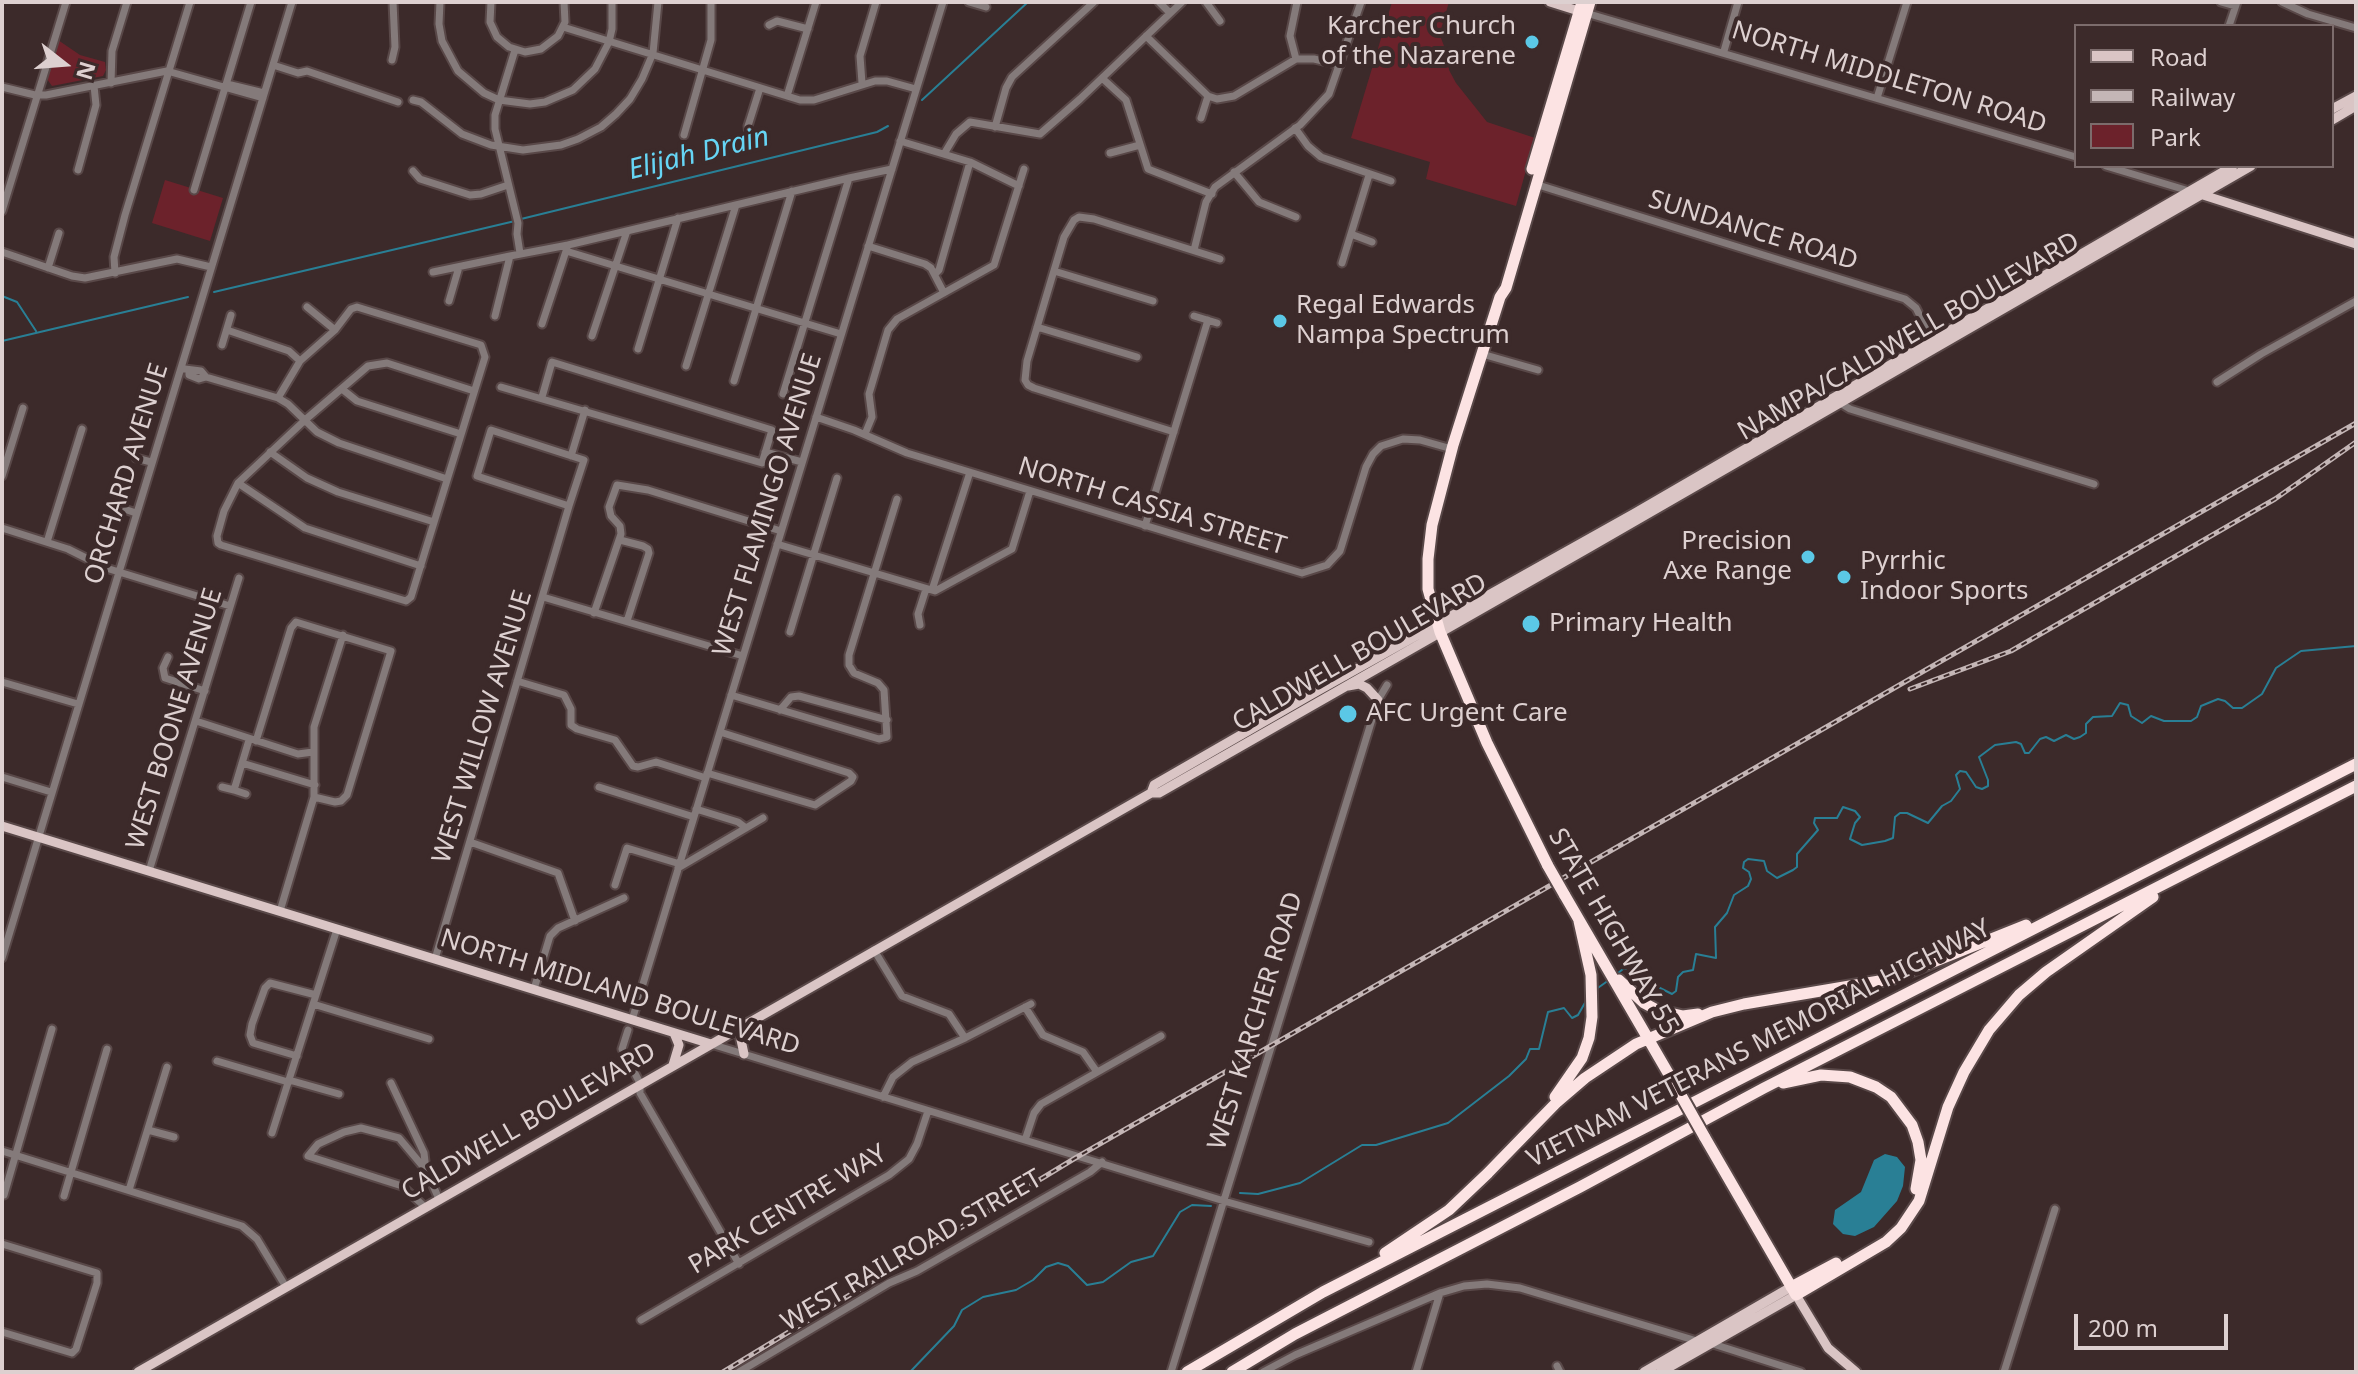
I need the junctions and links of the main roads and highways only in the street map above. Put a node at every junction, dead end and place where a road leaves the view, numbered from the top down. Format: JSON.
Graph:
{"nodes":[{"id":1,"x":1550,"y":2,"type":"edge"},
{"id":2,"x":1584,"y":7,"type":"edge"},
{"id":3,"x":2356,"y":96,"type":"edge"},
{"id":4,"x":2356,"y":106,"type":"edge"},
{"id":5,"x":2334,"y":108,"type":"edge"},
{"id":6,"x":2334,"y":119,"type":"edge"},
{"id":7,"x":2229,"y":168,"type":"edge"},
{"id":8,"x":2247,"y":168,"type":"edge"},
{"id":9,"x":2189,"y":191,"type":"junction"},
{"id":10,"x":2200,"y":194,"type":"junction"},
{"id":11,"x":2356,"y":244,"type":"edge"},
{"id":12,"x":1500,"y":297,"type":"junction"},
{"id":13,"x":1933,"y":343,"type":"junction"},
{"id":14,"x":1588,"y":544,"type":"joint"},
{"id":15,"x":1438,"y":627,"type":"junction"},
{"id":16,"x":1345,"y":686,"type":"junction"},
{"id":17,"x":1378,"y":700,"type":"road end"},
{"id":18,"x":2356,"y":764,"type":"edge"},
{"id":19,"x":2356,"y":786,"type":"edge"},
{"id":20,"x":1151,"y":793,"type":"junction"},
{"id":21,"x":2,"y":826,"type":"edge"},
{"id":22,"x":2205,"y":864,"type":"junction"},
{"id":23,"x":2104,"y":892,"type":"junction"},
{"id":24,"x":1592,"y":954,"type":"junction"},
{"id":25,"x":1608,"y":969,"type":"junction"},
{"id":26,"x":1808,"y":994,"type":"junction"},
{"id":27,"x":746,"y":1025,"type":"junction"},
{"id":28,"x":674,"y":1033,"type":"junction"},
{"id":29,"x":1649,"y":1040,"type":"junction"},
{"id":30,"x":711,"y":1044,"type":"junction"},
{"id":31,"x":744,"y":1054,"type":"road end"},
{"id":32,"x":673,"y":1065,"type":"junction"},
{"id":33,"x":1764,"y":1088,"type":"junction"},
{"id":34,"x":1485,"y":1176,"type":"junction"},
{"id":35,"x":1794,"y":1291,"type":"junction"},
{"id":36,"x":1323,"y":1292,"type":"junction"},
{"id":37,"x":1697,"y":1341,"type":"junction"},
{"id":38,"x":1663,"y":1370,"type":"edge"},
{"id":39,"x":138,"y":1372,"type":"edge"},
{"id":40,"x":1187,"y":1372,"type":"edge"},
{"id":41,"x":1232,"y":1372,"type":"edge"},
{"id":42,"x":1644,"y":1372,"type":"edge"},
{"id":43,"x":1856,"y":1372,"type":"edge"}],
"edges":[{"from":1,"to":2,"type":"main road","name":"NORTH MIDDLETON ROAD"},
{"from":2,"to":12,"type":"highway"},
{"from":2,"to":12,"type":"highway"},
{"from":3,"to":5,"type":"main road"},
{"from":4,"to":6,"type":"main road"},
{"from":7,"to":9,"type":"main road"},
{"from":8,"to":10,"type":"main road","name":"NAMPA/CALDWELL BOULEVARD"},
{"from":9,"to":10,"type":"main road"},
{"from":9,"to":13,"type":"main road"},
{"from":10,"to":11,"type":"main road"},
{"from":10,"to":13,"type":"main road","name":"NAMPA/CALDWELL BOULEVARD"},
{"from":12,"to":15,"type":"highway"},
{"from":13,"to":14,"type":"main road","name":"NAMPA/CALDWELL BOULEVARD"},
{"from":14,"to":15,"type":"main road","name":"CALDWELL BOULEVARD"},
{"from":15,"to":16,"type":"main road","name":"CALDWELL BOULEVARD"},
{"from":15,"to":20,"type":"main road","name":"CALDWELL BOULEVARD"},
{"from":15,"to":24,"type":"highway","name":"STATE HIGHWAY 55","bridge":true},
{"from":16,"to":17,"type":"main road"},
{"from":16,"to":20,"type":"main road","name":"CALDWELL BOULEVARD"},
{"from":18,"to":23,"type":"highway","name":"VIETNAM VETERANS MEMORIAL HIGHWAY"},
{"from":19,"to":22,"type":"highway"},
{"from":20,"to":27,"type":"main road","name":"CALDWELL BOULEVARD"},
{"from":21,"to":28,"type":"main road","name":"NORTH MIDLAND BOULEVARD"},
{"from":22,"to":33,"type":"highway"},
{"from":22,"to":35,"type":"highway"},
{"from":23,"to":26,"type":"highway"},
{"from":23,"to":36,"type":"highway","name":"VIETNAM VETERANS MEMORIAL HIGHWAY"},
{"from":24,"to":25,"type":"highway","name":"STATE HIGHWAY 55"},
{"from":24,"to":34,"type":"highway"},
{"from":25,"to":26,"type":"highway"},
{"from":25,"to":29,"type":"highway","name":"STATE HIGHWAY 55"},
{"from":26,"to":29,"type":"highway"},
{"from":27,"to":30,"type":"main road","name":"CALDWELL BOULEVARD"},
{"from":27,"to":31,"type":"main road"},
{"from":28,"to":30,"type":"main road","name":"NORTH MIDLAND BOULEVARD"},
{"from":28,"to":32,"type":"main road"},
{"from":29,"to":34,"type":"highway"},
{"from":29,"to":35,"type":"highway","name":"STATE HIGHWAY 55","bridge":true},
{"from":30,"to":32,"type":"main road","name":"CALDWELL BOULEVARD"},
{"from":32,"to":39,"type":"main road","name":"CALDWELL BOULEVARD"},
{"from":33,"to":35,"type":"highway"},
{"from":33,"to":41,"type":"highway","name":"VIETNAM VETERANS MEMORIAL HIGHWAY"},
{"from":34,"to":36,"type":"highway"},
{"from":35,"to":37,"type":"main road"},
{"from":35,"to":38,"type":"main road"},
{"from":35,"to":43,"type":"main road"},
{"from":36,"to":40,"type":"highway","name":"VIETNAM VETERANS MEMORIAL HIGHWAY"},
{"from":37,"to":38,"type":"main road"},
{"from":37,"to":42,"type":"main road"}]}
